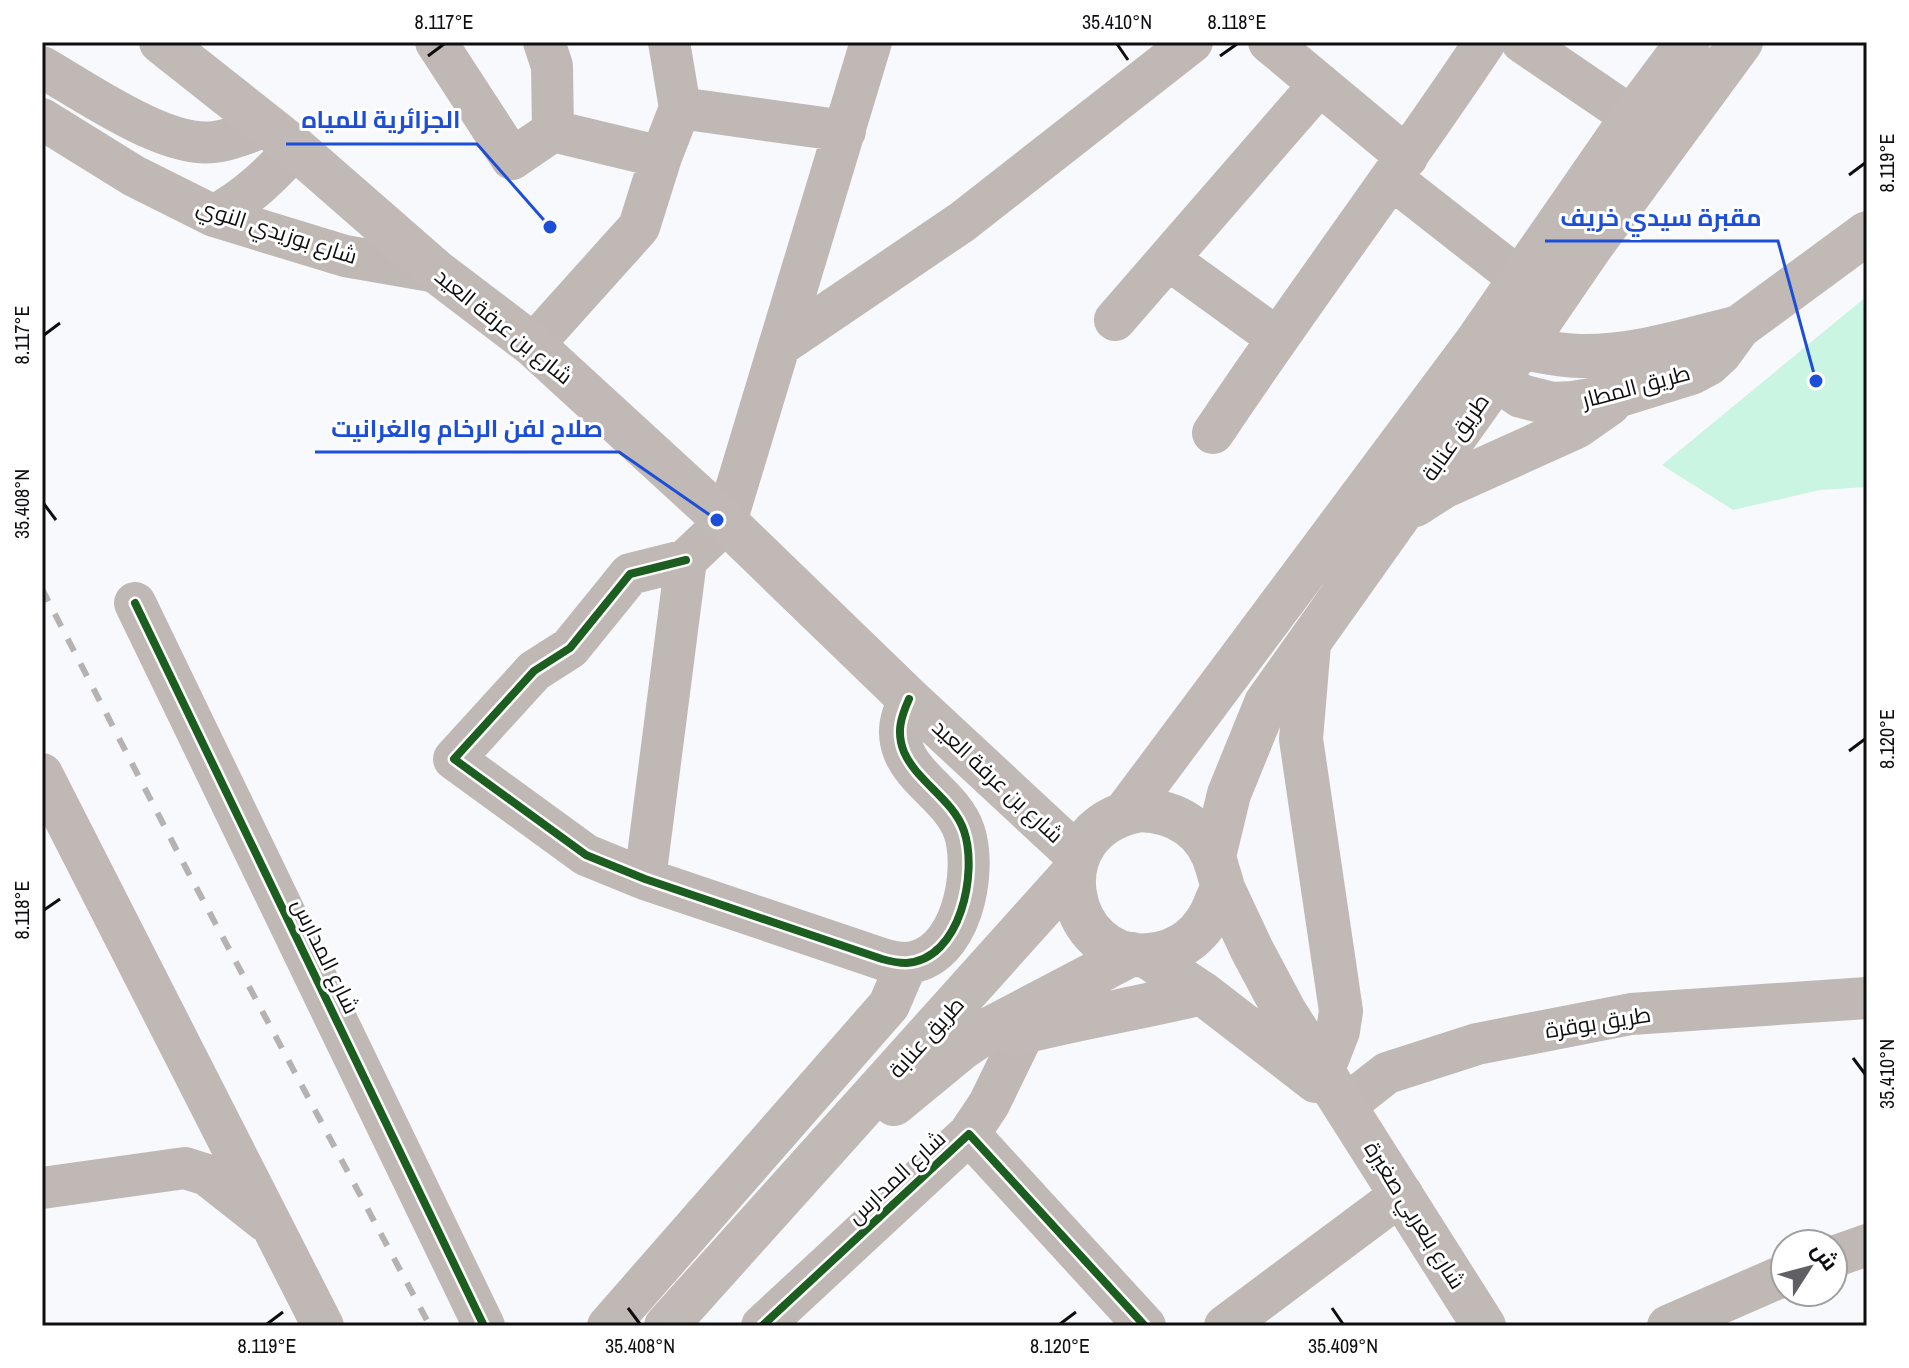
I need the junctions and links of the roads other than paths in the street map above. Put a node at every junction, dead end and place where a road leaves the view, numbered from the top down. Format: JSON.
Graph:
{"nodes":[{"id":1,"x":161,"y":42,"type":"edge"},
{"id":2,"x":436,"y":42,"type":"edge"},
{"id":3,"x":544,"y":42,"type":"edge"},
{"id":4,"x":669,"y":42,"type":"edge"},
{"id":5,"x":871,"y":42,"type":"edge"},
{"id":6,"x":1192,"y":42,"type":"edge"},
{"id":7,"x":1269,"y":42,"type":"edge"},
{"id":8,"x":1485,"y":42,"type":"edge"},
{"id":9,"x":1522,"y":42,"type":"edge"},
{"id":10,"x":1688,"y":42,"type":"edge"},
{"id":11,"x":1741,"y":42,"type":"edge"},
{"id":12,"x":42,"y":67,"type":"edge"},
{"id":13,"x":1320,"y":84,"type":"junction"},
{"id":14,"x":680,"y":108,"type":"junction"},
{"id":15,"x":1632,"y":117,"type":"junction"},
{"id":16,"x":42,"y":119,"type":"edge"},
{"id":17,"x":553,"y":131,"type":"junction"},
{"id":18,"x":845,"y":131,"type":"junction"},
{"id":19,"x":281,"y":137,"type":"junction"},
{"id":20,"x":661,"y":157,"type":"junction"},
{"id":21,"x":1399,"y":167,"type":"junction"},
{"id":22,"x":214,"y":216,"type":"junction"},
{"id":23,"x":1867,"y":233,"type":"edge"},
{"id":24,"x":1168,"y":259,"type":"junction"},
{"id":25,"x":437,"y":272,"type":"junction"},
{"id":26,"x":1520,"y":279,"type":"junction"},
{"id":27,"x":1115,"y":320,"type":"dead end"},
{"id":28,"x":1739,"y":327,"type":"junction"},
{"id":29,"x":1277,"y":338,"type":"junction"},
{"id":30,"x":533,"y":345,"type":"junction"},
{"id":31,"x":779,"y":346,"type":"junction"},
{"id":32,"x":1523,"y":346,"type":"junction"},
{"id":33,"x":1485,"y":361,"type":"junction"},
{"id":34,"x":1620,"y":395,"type":"junction"},
{"id":35,"x":1213,"y":433,"type":"dead end"},
{"id":36,"x":1400,"y":515,"type":"junction"},
{"id":37,"x":726,"y":522,"type":"junction"},
{"id":38,"x":686,"y":560,"type":"junction"},
{"id":39,"x":135,"y":603,"type":"dead end"},
{"id":40,"x":1310,"y":638,"type":"junction"},
{"id":41,"x":909,"y":699,"type":"junction"},
{"id":42,"x":42,"y":774,"type":"edge"},
{"id":43,"x":1125,"y":813,"type":"junction"},
{"id":44,"x":1076,"y":864,"type":"junction"},
{"id":45,"x":1218,"y":871,"type":"junction"},
{"id":46,"x":645,"y":879,"type":"junction"},
{"id":47,"x":1139,"y":955,"type":"junction"},
{"id":48,"x":907,"y":963,"type":"junction"},
{"id":49,"x":1202,"y":993,"type":"junction"},
{"id":50,"x":1867,"y":998,"type":"edge"},
{"id":51,"x":1024,"y":1032,"type":"junction"},
{"id":52,"x":962,"y":1048,"type":"junction"},
{"id":53,"x":1334,"y":1088,"type":"junction"},
{"id":54,"x":969,"y":1134,"type":"junction"},
{"id":55,"x":42,"y":1188,"type":"edge"},
{"id":56,"x":1402,"y":1194,"type":"junction"},
{"id":57,"x":778,"y":1200,"type":"junction"},
{"id":58,"x":274,"y":1229,"type":"junction"},
{"id":59,"x":1769,"y":1282,"type":"edge"},
{"id":60,"x":677,"y":1314,"type":"edge"},
{"id":61,"x":323,"y":1326,"type":"edge"},
{"id":62,"x":484,"y":1326,"type":"edge"},
{"id":63,"x":608,"y":1326,"type":"edge"},
{"id":64,"x":762,"y":1326,"type":"edge"},
{"id":65,"x":1145,"y":1326,"type":"edge"},
{"id":66,"x":1225,"y":1326,"type":"edge"},
{"id":67,"x":1484,"y":1326,"type":"edge"},
{"id":68,"x":1668,"y":1326,"type":"edge"}],
"edges":[{"from":1,"to":19,"type":"main road","name":"شارع بن عرفة العيد"},
{"from":2,"to":17,"type":"street"},
{"from":3,"to":17,"type":"street"},
{"from":4,"to":14,"type":"street"},
{"from":5,"to":18,"type":"street"},
{"from":6,"to":31,"type":"street"},
{"from":7,"to":13,"type":"street"},
{"from":8,"to":21,"type":"street"},
{"from":9,"to":15,"type":"street"},
{"from":10,"to":15,"type":"main road","name":"طريق عنابة"},
{"from":11,"to":32,"type":"main road","name":"طريق عنابة"},
{"from":12,"to":19,"type":"street"},
{"from":13,"to":21,"type":"street"},
{"from":13,"to":24,"type":"street"},
{"from":14,"to":18,"type":"street"},
{"from":14,"to":20,"type":"street"},
{"from":15,"to":26,"type":"main road","name":"طريق عنابة"},
{"from":16,"to":22,"type":"street","name":"شارع بوزيدي النوي"},
{"from":17,"to":20,"type":"street"},
{"from":18,"to":31,"type":"street"},
{"from":19,"to":22,"type":"street"},
{"from":19,"to":25,"type":"main road","name":"شارع بن عرفة العيد"},
{"from":20,"to":30,"type":"street"},
{"from":21,"to":26,"type":"street"},
{"from":21,"to":29,"type":"street"},
{"from":22,"to":25,"type":"street","name":"شارع بوزيدي النوي"},
{"from":23,"to":28,"type":"main road","name":"طريق المطار"},
{"from":24,"to":27,"type":"street"},
{"from":24,"to":29,"type":"street"},
{"from":25,"to":30,"type":"main road","name":"شارع بن عرفة العيد"},
{"from":26,"to":33,"type":"main road","name":"طريق عنابة"},
{"from":28,"to":32,"type":"main road","name":"طريق المطار"},
{"from":28,"to":34,"type":"main road","name":"طريق المطار"},
{"from":29,"to":35,"type":"street"},
{"from":30,"to":37,"type":"main road","name":"شارع بن عرفة العيد"},
{"from":31,"to":37,"type":"street"},
{"from":32,"to":33,"type":"main road","name":"طريق عنابة"},
{"from":33,"to":34,"type":"main road","name":"طريق المطار"},
{"from":33,"to":36,"type":"main road","name":"طريق عنابة"},
{"from":33,"to":43,"type":"main road","name":"طريق عنابة"},
{"from":34,"to":36,"type":"main road"},
{"from":36,"to":40,"type":"main road","name":"طريق عنابة"},
{"from":37,"to":38,"type":"street"},
{"from":37,"to":41,"type":"main road","name":"شارع بن عرفة العيد"},
{"from":38,"to":46,"type":"street"},
{"from":38,"to":46,"type":"street"},
{"from":39,"to":62,"type":"street","name":"شارع المدارس"},
{"from":40,"to":45,"type":"main road","name":"طريق عنابة"},
{"from":40,"to":53,"type":"main road"},
{"from":41,"to":44,"type":"main road","name":"شارع بن عرفة العيد"},
{"from":41,"to":48,"type":"street"},
{"from":42,"to":58,"type":"street"},
{"from":43,"to":44,"type":"main road"},
{"from":43,"to":45,"type":"main road"},
{"from":44,"to":47,"type":"main road"},
{"from":44,"to":57,"type":"main road","name":"طريق عنابة"},
{"from":45,"to":47,"type":"main road"},
{"from":45,"to":53,"type":"main road","name":"شارع بلعربي صغيرة"},
{"from":46,"to":48,"type":"street"},
{"from":47,"to":49,"type":"main road","name":"شارع بلعربي صغيرة"},
{"from":47,"to":52,"type":"main road","name":"طريق عنابة"},
{"from":48,"to":63,"type":"street"},
{"from":49,"to":51,"type":"main road"},
{"from":49,"to":53,"type":"main road","name":"شارع بلعربي صغيرة"},
{"from":50,"to":53,"type":"street","name":"طريق بوقرة"},
{"from":51,"to":52,"type":"main road"},
{"from":51,"to":54,"type":"street"},
{"from":52,"to":57,"type":"main road","name":"طريق عنابة"},
{"from":53,"to":56,"type":"main road","name":"شارع بلعربي صغيرة"},
{"from":54,"to":64,"type":"street","name":"شارع المدارس"},
{"from":54,"to":65,"type":"street","name":"شارع المدارس"},
{"from":55,"to":58,"type":"street"},
{"from":56,"to":66,"type":"street"},
{"from":56,"to":67,"type":"main road","name":"شارع بلعربي صغيرة"},
{"from":57,"to":60,"type":"main road","name":"طريق عنابة"},
{"from":58,"to":61,"type":"street"},
{"from":59,"to":68,"type":"street"}]}
